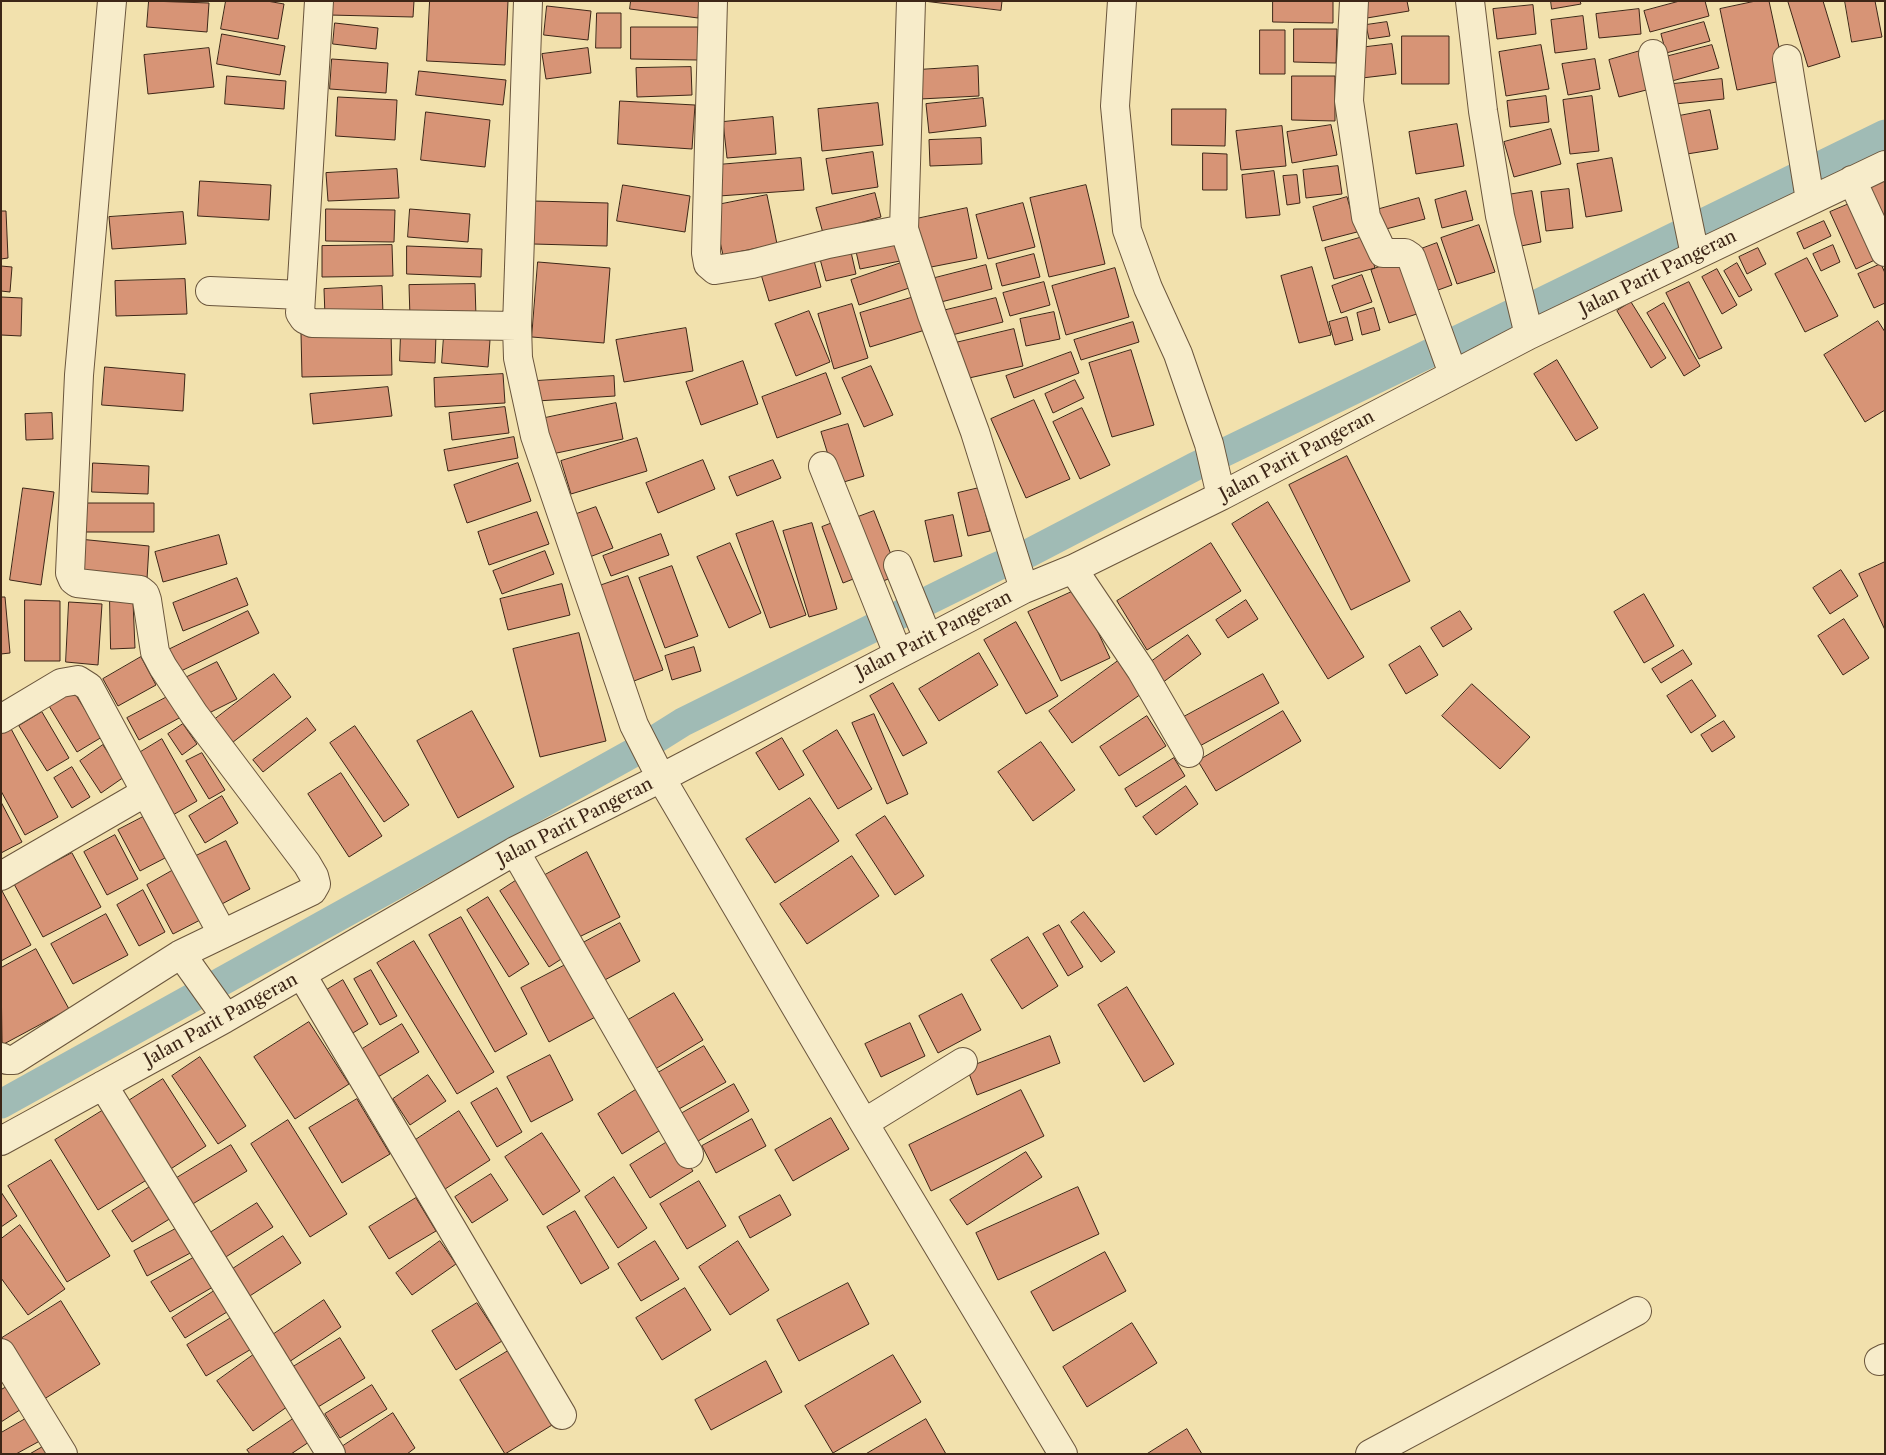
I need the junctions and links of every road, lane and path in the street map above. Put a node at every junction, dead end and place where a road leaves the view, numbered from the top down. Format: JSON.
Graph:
{"nodes":[{"id":1,"x":112,"y":1,"type":"edge"},
{"id":2,"x":318,"y":1,"type":"edge"},
{"id":3,"x":528,"y":1,"type":"edge"},
{"id":4,"x":713,"y":1,"type":"edge"},
{"id":5,"x":911,"y":1,"type":"edge"},
{"id":6,"x":1122,"y":1,"type":"edge"},
{"id":7,"x":1354,"y":1,"type":"edge"},
{"id":8,"x":1470,"y":1,"type":"edge"},
{"id":9,"x":1653,"y":54,"type":"dead end"},
{"id":10,"x":1787,"y":59,"type":"dead end"},
{"id":11,"x":1885,"y":165,"type":"edge"},
{"id":12,"x":1852,"y":180,"type":"junction"},
{"id":13,"x":1809,"y":192,"type":"junction"},
{"id":14,"x":904,"y":229,"type":"junction"},
{"id":15,"x":1885,"y":252,"type":"edge"},
{"id":16,"x":1695,"y":255,"type":"junction"},
{"id":17,"x":210,"y":291,"type":"dead end"},
{"id":18,"x":301,"y":295,"type":"junction"},
{"id":19,"x":517,"y":326,"type":"junction"},
{"id":20,"x":1529,"y":335,"type":"junction"},
{"id":21,"x":1453,"y":374,"type":"junction"},
{"id":22,"x":823,"y":466,"type":"dead end"},
{"id":23,"x":1219,"y":485,"type":"junction"},
{"id":24,"x":898,"y":565,"type":"dead end"},
{"id":25,"x":1073,"y":569,"type":"junction"},
{"id":26,"x":1022,"y":582,"type":"junction"},
{"id":27,"x":924,"y":630,"type":"junction"},
{"id":28,"x":897,"y":653,"type":"junction"},
{"id":29,"x":1,"y":719,"type":"edge"},
{"id":30,"x":1189,"y":753,"type":"dead end"},
{"id":31,"x":657,"y":770,"type":"junction"},
{"id":32,"x":146,"y":792,"type":"junction"},
{"id":33,"x":515,"y":851,"type":"junction"},
{"id":34,"x":1,"y":876,"type":"edge"},
{"id":35,"x":222,"y":933,"type":"junction"},
{"id":36,"x":186,"y":960,"type":"junction"},
{"id":37,"x":302,"y":975,"type":"junction"},
{"id":38,"x":221,"y":1013,"type":"junction"},
{"id":39,"x":8,"y":1058,"type":"edge"},
{"id":40,"x":963,"y":1062,"type":"dead end"},
{"id":41,"x":103,"y":1085,"type":"junction"},
{"id":42,"x":864,"y":1123,"type":"junction"},
{"id":43,"x":1,"y":1141,"type":"edge"},
{"id":44,"x":689,"y":1154,"type":"dead end"},
{"id":45,"x":1638,"y":1311,"type":"dead end"},
{"id":46,"x":1,"y":1353,"type":"edge"},
{"id":47,"x":562,"y":1415,"type":"dead end"},
{"id":48,"x":63,"y":1454,"type":"edge"},
{"id":49,"x":332,"y":1454,"type":"edge"},
{"id":50,"x":1063,"y":1454,"type":"edge"},
{"id":51,"x":1370,"y":1454,"type":"edge"}],
"edges":[{"from":1,"to":35,"type":"street"},
{"from":2,"to":18,"type":"street"},
{"from":3,"to":19,"type":"street"},
{"from":4,"to":14,"type":"street"},
{"from":5,"to":14,"type":"street"},
{"from":6,"to":23,"type":"street"},
{"from":7,"to":21,"type":"street"},
{"from":8,"to":20,"type":"street"},
{"from":9,"to":16,"type":"street"},
{"from":10,"to":13,"type":"street"},
{"from":11,"to":12,"type":"street","name":"Jalan Parit Pangeran"},
{"from":12,"to":13,"type":"street","name":"Jalan Parit Pangeran"},
{"from":12,"to":15,"type":"street"},
{"from":13,"to":16,"type":"street","name":"Jalan Parit Pangeran"},
{"from":14,"to":26,"type":"street"},
{"from":16,"to":20,"type":"street","name":"Jalan Parit Pangeran"},
{"from":17,"to":18,"type":"street"},
{"from":18,"to":19,"type":"street"},
{"from":19,"to":31,"type":"street"},
{"from":20,"to":21,"type":"street","name":"Jalan Parit Pangeran"},
{"from":21,"to":23,"type":"street","name":"Jalan Parit Pangeran"},
{"from":22,"to":28,"type":"street"},
{"from":23,"to":25,"type":"street","name":"Jalan Parit Pangeran"},
{"from":24,"to":27,"type":"street"},
{"from":25,"to":26,"type":"street","name":"Jalan Parit Pangeran"},
{"from":25,"to":30,"type":"street"},
{"from":26,"to":27,"type":"street","name":"Jalan Parit Pangeran"},
{"from":27,"to":28,"type":"street","name":"Jalan Parit Pangeran"},
{"from":28,"to":31,"type":"street","name":"Jalan Parit Pangeran"},
{"from":29,"to":32,"type":"street"},
{"from":31,"to":33,"type":"street","name":"Jalan Parit Pangeran"},
{"from":31,"to":42,"type":"street"},
{"from":32,"to":34,"type":"street"},
{"from":32,"to":35,"type":"street"},
{"from":33,"to":37,"type":"street","name":"Jalan Parit Pangeran"},
{"from":33,"to":44,"type":"street"},
{"from":35,"to":36,"type":"street"},
{"from":36,"to":38,"type":"street"},
{"from":36,"to":39,"type":"street"},
{"from":37,"to":38,"type":"street","name":"Jalan Parit Pangeran"},
{"from":37,"to":47,"type":"street"},
{"from":38,"to":41,"type":"street","name":"Jalan Parit Pangeran"},
{"from":40,"to":42,"type":"street"},
{"from":41,"to":43,"type":"street","name":"Jalan Parit Pangeran"},
{"from":41,"to":49,"type":"street"},
{"from":42,"to":50,"type":"street"},
{"from":45,"to":51,"type":"street"},
{"from":46,"to":48,"type":"street"}]}
